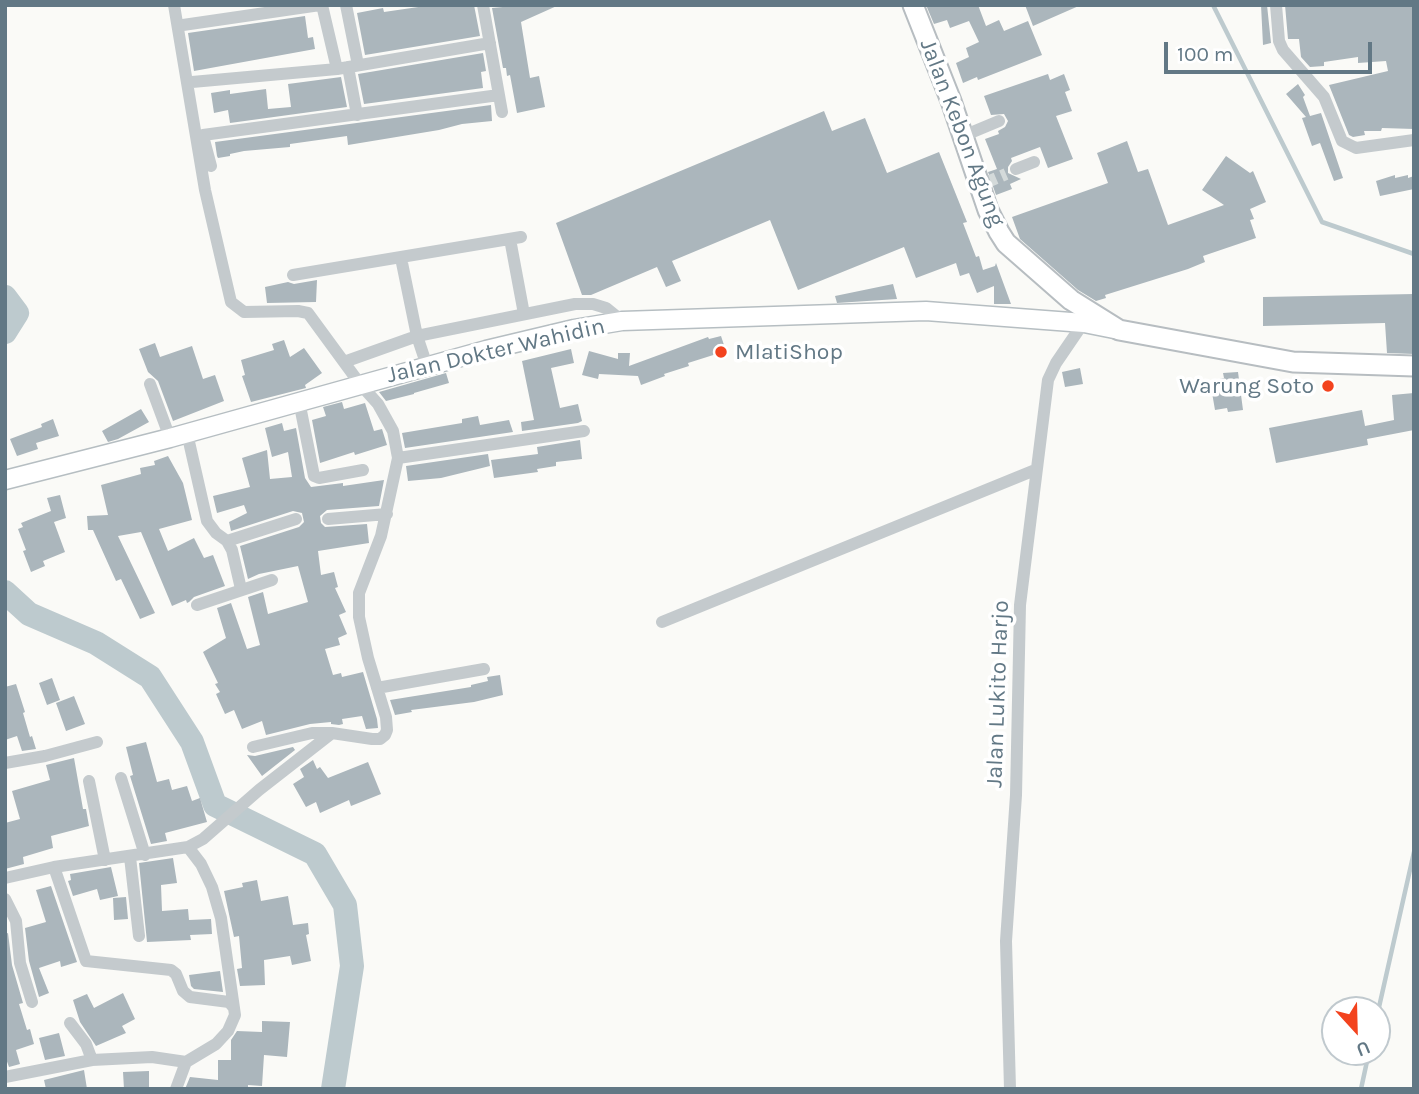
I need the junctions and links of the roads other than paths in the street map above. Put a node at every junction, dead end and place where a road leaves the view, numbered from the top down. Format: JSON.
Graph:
{"nodes":[{"id":1,"x":174,"y":5,"type":"edge"},
{"id":2,"x":321,"y":5,"type":"edge"},
{"id":3,"x":346,"y":5,"type":"edge"},
{"id":4,"x":483,"y":5,"type":"edge"},
{"id":5,"x":913,"y":5,"type":"edge"},
{"id":6,"x":1276,"y":5,"type":"edge"},
{"id":7,"x":490,"y":43,"type":"junction"},
{"id":8,"x":348,"y":67,"type":"junction"},
{"id":9,"x":192,"y":82,"type":"junction"},
{"id":10,"x":499,"y":94,"type":"junction"},
{"id":11,"x":502,"y":112,"type":"dead end"},
{"id":12,"x":357,"y":115,"type":"junction"},
{"id":13,"x":999,"y":121,"type":"dead end"},
{"id":14,"x":203,"y":135,"type":"junction"},
{"id":15,"x":963,"y":136,"type":"junction"},
{"id":16,"x":1414,"y":140,"type":"edge"},
{"id":17,"x":1034,"y":162,"type":"dead end"},
{"id":18,"x":211,"y":166,"type":"dead end"},
{"id":19,"x":1011,"y":172,"type":"tunnel mouth"},
{"id":20,"x":401,"y":258,"type":"junction"},
{"id":21,"x":293,"y":275,"type":"dead end"},
{"id":22,"x":524,"y":314,"type":"junction"},
{"id":23,"x":1087,"y":318,"type":"junction"},
{"id":24,"x":622,"y":321,"type":"junction"},
{"id":25,"x":418,"y":336,"type":"junction"},
{"id":26,"x":344,"y":362,"type":"junction"},
{"id":27,"x":426,"y":366,"type":"junction"},
{"id":28,"x":1414,"y":366,"type":"edge"},
{"id":29,"x":150,"y":384,"type":"dead end"},
{"id":30,"x":360,"y":384,"type":"junction"},
{"id":31,"x":299,"y":401,"type":"junction"},
{"id":32,"x":584,"y":431,"type":"dead end"},
{"id":33,"x":178,"y":436,"type":"junction"},
{"id":34,"x":398,"y":458,"type":"junction"},
{"id":35,"x":363,"y":470,"type":"dead end"},
{"id":36,"x":1035,"y":470,"type":"junction"},
{"id":37,"x":5,"y":480,"type":"edge"},
{"id":38,"x":387,"y":514,"type":"junction"},
{"id":39,"x":296,"y":519,"type":"dead end"},
{"id":40,"x":328,"y":519,"type":"dead end"},
{"id":41,"x":227,"y":541,"type":"junction"},
{"id":42,"x":272,"y":580,"type":"dead end"},
{"id":43,"x":241,"y":589,"type":"junction"},
{"id":44,"x":197,"y":605,"type":"dead end"},
{"id":45,"x":662,"y":622,"type":"dead end"},
{"id":46,"x":484,"y":669,"type":"dead end"},
{"id":47,"x":377,"y":688,"type":"junction"},
{"id":48,"x":331,"y":733,"type":"junction"},
{"id":49,"x":97,"y":742,"type":"dead end"},
{"id":50,"x":253,"y":747,"type":"dead end"},
{"id":51,"x":5,"y":763,"type":"edge"},
{"id":52,"x":121,"y":778,"type":"dead end"},
{"id":53,"x":89,"y":780,"type":"dead end"},
{"id":54,"x":188,"y":847,"type":"junction"},
{"id":55,"x":145,"y":855,"type":"junction"},
{"id":56,"x":130,"y":857,"type":"junction"},
{"id":57,"x":105,"y":860,"type":"junction"},
{"id":58,"x":54,"y":867,"type":"junction"},
{"id":59,"x":5,"y":878,"type":"edge"},
{"id":60,"x":5,"y":899,"type":"edge"},
{"id":61,"x":139,"y":936,"type":"dead end"},
{"id":62,"x":32,"y":1002,"type":"dead end"},
{"id":63,"x":234,"y":1008,"type":"junction"},
{"id":64,"x":70,"y":1023,"type":"dead end"},
{"id":65,"x":92,"y":1060,"type":"junction"},
{"id":66,"x":186,"y":1062,"type":"junction"},
{"id":67,"x":5,"y":1077,"type":"edge"},
{"id":68,"x":176,"y":1089,"type":"edge"},
{"id":69,"x":1010,"y":1089,"type":"edge"}],
"edges":[{"from":1,"to":26,"type":"street"},
{"from":2,"to":8,"type":"street"},
{"from":2,"to":9,"type":"street"},
{"from":3,"to":8,"type":"street"},
{"from":4,"to":7,"type":"street"},
{"from":5,"to":15,"type":"main road","name":"Jalan Kebon Agung"},
{"from":6,"to":16,"type":"street"},
{"from":7,"to":8,"type":"street"},
{"from":7,"to":10,"type":"street"},
{"from":8,"to":9,"type":"street"},
{"from":8,"to":12,"type":"street"},
{"from":9,"to":14,"type":"street"},
{"from":10,"to":11,"type":"street"},
{"from":10,"to":12,"type":"street"},
{"from":12,"to":14,"type":"street"},
{"from":13,"to":15,"type":"street"},
{"from":14,"to":18,"type":"street"},
{"from":15,"to":23,"type":"main road","name":"Jalan Kebon Agung"},
{"from":17,"to":19,"type":"street"},
{"from":20,"to":21,"type":"street"},
{"from":20,"to":22,"type":"street"},
{"from":20,"to":25,"type":"street"},
{"from":22,"to":24,"type":"street"},
{"from":22,"to":25,"type":"street"},
{"from":23,"to":24,"type":"main road","name":"Jalan Dokter Wahidin"},
{"from":23,"to":28,"type":"main road","name":"Jalan Kebon Agung"},
{"from":23,"to":36,"type":"street","name":"Jalan Lukito Harjo"},
{"from":24,"to":27,"type":"main road","name":"Jalan Dokter Wahidin"},
{"from":25,"to":26,"type":"street"},
{"from":25,"to":27,"type":"street"},
{"from":26,"to":30,"type":"street"},
{"from":27,"to":30,"type":"main road","name":"Jalan Dokter Wahidin"},
{"from":29,"to":33,"type":"street"},
{"from":30,"to":31,"type":"main road","name":"Jalan Dokter Wahidin"},
{"from":30,"to":34,"type":"street"},
{"from":31,"to":33,"type":"main road","name":"Jalan Dokter Wahidin"},
{"from":31,"to":35,"type":"street"},
{"from":32,"to":34,"type":"street"},
{"from":33,"to":37,"type":"main road","name":"Jalan Dokter Wahidin"},
{"from":33,"to":41,"type":"street"},
{"from":34,"to":38,"type":"street"},
{"from":36,"to":45,"type":"street"},
{"from":36,"to":69,"type":"street","name":"Jalan Lukito Harjo"},
{"from":38,"to":40,"type":"street"},
{"from":38,"to":47,"type":"street"},
{"from":39,"to":41,"type":"street"},
{"from":41,"to":43,"type":"street"},
{"from":42,"to":43,"type":"street"},
{"from":43,"to":44,"type":"street"},
{"from":46,"to":47,"type":"street"},
{"from":47,"to":48,"type":"street"},
{"from":48,"to":50,"type":"street"},
{"from":48,"to":54,"type":"street"},
{"from":49,"to":51,"type":"street"},
{"from":52,"to":55,"type":"street"},
{"from":53,"to":57,"type":"street"},
{"from":54,"to":55,"type":"street"},
{"from":54,"to":63,"type":"street"},
{"from":55,"to":56,"type":"street"},
{"from":56,"to":57,"type":"street"},
{"from":56,"to":61,"type":"street"},
{"from":57,"to":58,"type":"street"},
{"from":58,"to":59,"type":"street"},
{"from":58,"to":63,"type":"street"},
{"from":60,"to":62,"type":"street"},
{"from":63,"to":66,"type":"street"},
{"from":64,"to":65,"type":"street"},
{"from":65,"to":66,"type":"street"},
{"from":65,"to":67,"type":"street"},
{"from":66,"to":68,"type":"street"}]}
